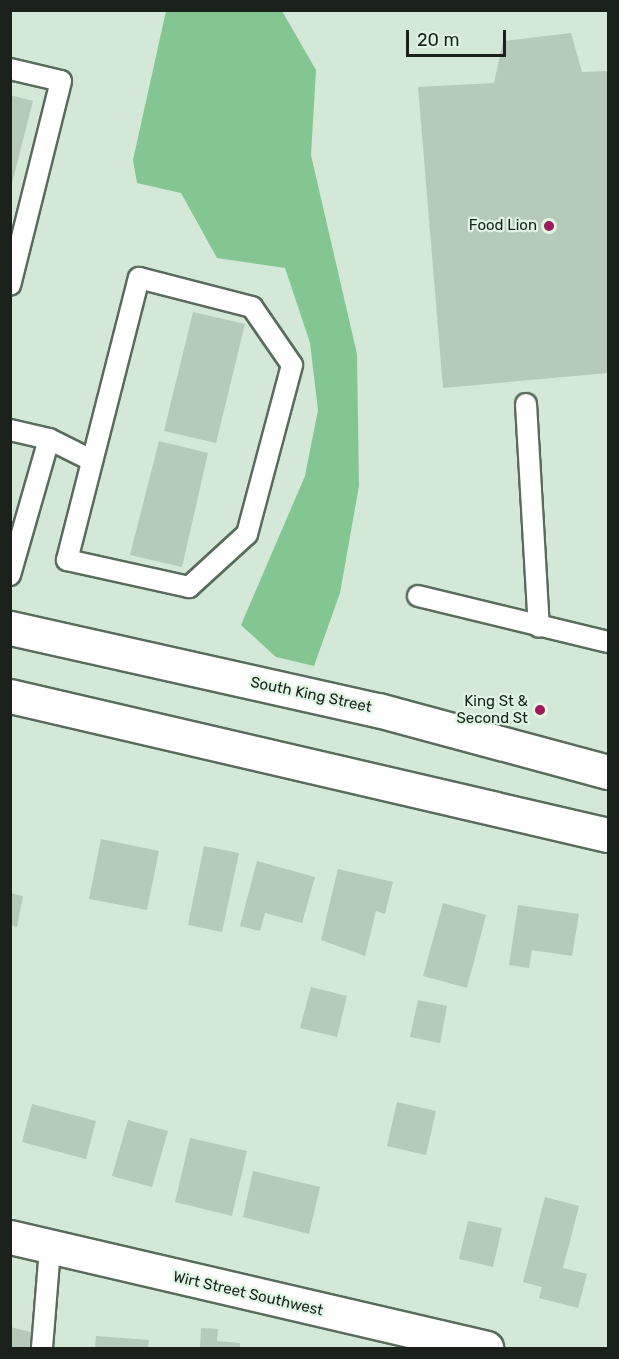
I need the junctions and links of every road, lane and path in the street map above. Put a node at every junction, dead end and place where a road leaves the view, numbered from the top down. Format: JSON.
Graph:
{"nodes":[{"id":1,"x":10,"y":69,"type":"edge"},
{"id":2,"x":10,"y":285,"type":"edge"},
{"id":3,"x":526,"y":404,"type":"dead end"},
{"id":4,"x":10,"y":430,"type":"edge"},
{"id":5,"x":49,"y":439,"type":"junction"},
{"id":6,"x":92,"y":460,"type":"junction"},
{"id":7,"x":10,"y":575,"type":"edge"},
{"id":8,"x":418,"y":596,"type":"dead end"},
{"id":9,"x":539,"y":627,"type":"junction"},
{"id":10,"x":10,"y":628,"type":"edge"},
{"id":11,"x":609,"y":642,"type":"edge"},
{"id":12,"x":10,"y":696,"type":"edge"},
{"id":13,"x":609,"y":772,"type":"edge"},
{"id":14,"x":609,"y":836,"type":"edge"},
{"id":15,"x":10,"y":1237,"type":"edge"},
{"id":16,"x":50,"y":1248,"type":"junction"},
{"id":17,"x":42,"y":1348,"type":"edge"},
{"id":18,"x":486,"y":1348,"type":"edge"}],
"edges":[{"from":1,"to":2,"type":"lane"},
{"from":3,"to":9,"type":"lane"},
{"from":4,"to":5,"type":"lane"},
{"from":5,"to":6,"type":"lane"},
{"from":5,"to":7,"type":"lane"},
{"from":6,"to":6,"type":"lane"},
{"from":8,"to":9,"type":"lane"},
{"from":9,"to":11,"type":"lane"},
{"from":10,"to":13,"type":"main road","name":"South King Street"},
{"from":12,"to":14,"type":"main road"},
{"from":15,"to":16,"type":"main road","name":"Wirt Street Southwest"},
{"from":16,"to":17,"type":"lane"},
{"from":16,"to":18,"type":"main road","name":"Wirt Street Southwest"}]}
